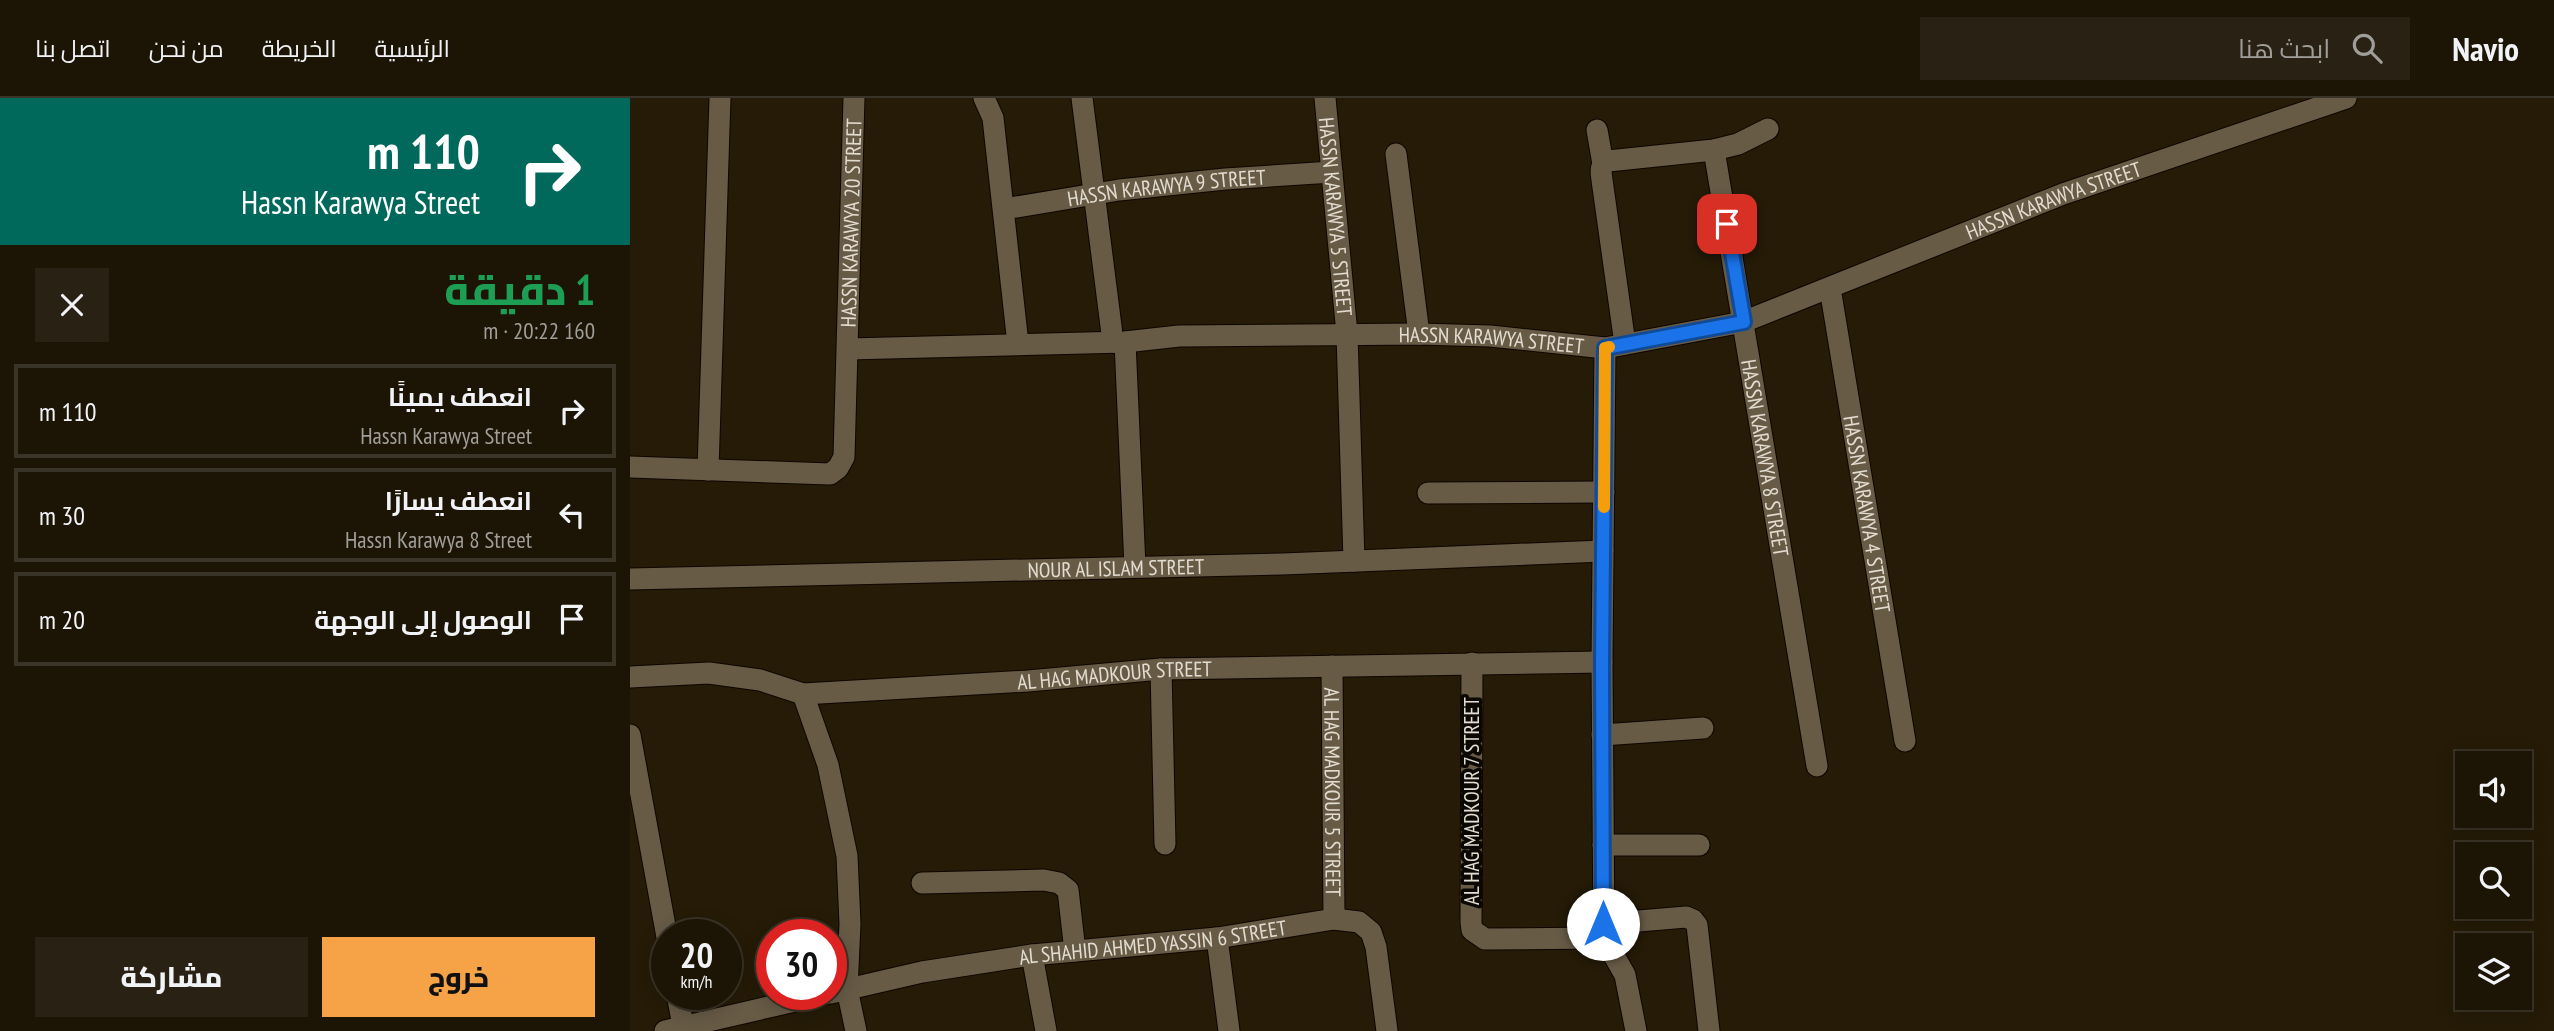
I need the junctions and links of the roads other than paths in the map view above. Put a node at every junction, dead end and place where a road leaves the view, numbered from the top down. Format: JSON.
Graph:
{"nodes":[{"id":1,"x":720,"y":98,"type":"edge"},
{"id":2,"x":853,"y":98,"type":"edge"},
{"id":3,"x":984,"y":98,"type":"edge"},
{"id":4,"x":1082,"y":98,"type":"edge"},
{"id":5,"x":1325,"y":98,"type":"edge"},
{"id":6,"x":2346,"y":98,"type":"edge"},
{"id":7,"x":1768,"y":129,"type":"dead end"},
{"id":8,"x":1597,"y":130,"type":"dead end"},
{"id":9,"x":1714,"y":150,"type":"junction"},
{"id":10,"x":1396,"y":154,"type":"dead end"},
{"id":11,"x":1603,"y":164,"type":"junction"},
{"id":12,"x":1332,"y":172,"type":"junction"},
{"id":13,"x":1096,"y":194,"type":"junction"},
{"id":14,"x":1004,"y":209,"type":"junction"},
{"id":15,"x":1830,"y":288,"type":"junction"},
{"id":16,"x":1744,"y":322,"type":"junction"},
{"id":17,"x":1347,"y":334,"type":"junction"},
{"id":18,"x":1419,"y":334,"type":"junction"},
{"id":19,"x":1119,"y":342,"type":"junction"},
{"id":20,"x":1018,"y":344,"type":"junction"},
{"id":21,"x":1615,"y":346,"type":"junction"},
{"id":22,"x":848,"y":349,"type":"junction"},
{"id":23,"x":630,"y":467,"type":"edge"},
{"id":24,"x":708,"y":470,"type":"junction"},
{"id":25,"x":1604,"y":492,"type":"junction"},
{"id":26,"x":1428,"y":493,"type":"dead end"},
{"id":27,"x":1603,"y":551,"type":"junction"},
{"id":28,"x":1354,"y":561,"type":"junction"},
{"id":29,"x":1135,"y":567,"type":"junction"},
{"id":30,"x":630,"y":579,"type":"edge"},
{"id":31,"x":1602,"y":662,"type":"junction"},
{"id":32,"x":1472,"y":663,"type":"junction"},
{"id":33,"x":1332,"y":666,"type":"junction"},
{"id":34,"x":1161,"y":669,"type":"junction"},
{"id":35,"x":630,"y":677,"type":"edge"},
{"id":36,"x":803,"y":694,"type":"junction"},
{"id":37,"x":1703,"y":728,"type":"dead end"},
{"id":38,"x":630,"y":735,"type":"edge"},
{"id":39,"x":1602,"y":736,"type":"junction"},
{"id":40,"x":1905,"y":741,"type":"dead end"},
{"id":41,"x":1817,"y":766,"type":"dead end"},
{"id":42,"x":1165,"y":844,"type":"dead end"},
{"id":43,"x":1603,"y":845,"type":"junction"},
{"id":44,"x":1699,"y":845,"type":"dead end"},
{"id":45,"x":922,"y":883,"type":"dead end"},
{"id":46,"x":664,"y":919,"type":"edge"},
{"id":47,"x":1334,"y":919,"type":"junction"},
{"id":48,"x":1603,"y":931,"type":"junction"},
{"id":49,"x":1217,"y":938,"type":"junction"},
{"id":50,"x":847,"y":942,"type":"edge"},
{"id":51,"x":1075,"y":951,"type":"junction"},
{"id":52,"x":1032,"y":955,"type":"junction"},
{"id":53,"x":847,"y":989,"type":"edge"},
{"id":54,"x":677,"y":1010,"type":"edge"},
{"id":55,"x":759,"y":1010,"type":"edge"},
{"id":56,"x":847,"y":1010,"type":"edge"},
{"id":57,"x":677,"y":1030,"type":"edge"},
{"id":58,"x":856,"y":1031,"type":"edge"},
{"id":59,"x":1046,"y":1031,"type":"edge"},
{"id":60,"x":1229,"y":1031,"type":"edge"},
{"id":61,"x":1387,"y":1031,"type":"edge"},
{"id":62,"x":1636,"y":1031,"type":"edge"},
{"id":63,"x":1709,"y":1031,"type":"edge"}],
"edges":[{"from":1,"to":24,"type":"street"},
{"from":2,"to":22,"type":"street","name":"HASSN KARAWYA 20 STREET"},
{"from":3,"to":14,"type":"street"},
{"from":4,"to":13,"type":"street"},
{"from":5,"to":12,"type":"street","name":"HASSN KARAWYA 5 STREET"},
{"from":6,"to":15,"type":"street","name":"HASSN KARAWYA STREET"},
{"from":7,"to":9,"type":"street"},
{"from":8,"to":11,"type":"street"},
{"from":9,"to":11,"type":"street"},
{"from":9,"to":16,"type":"street","name":"HASSN KARAWYA 8 STREET"},
{"from":10,"to":18,"type":"street"},
{"from":11,"to":21,"type":"street"},
{"from":12,"to":13,"type":"street","name":"HASSN KARAWYA 9 STREET"},
{"from":12,"to":17,"type":"street","name":"HASSN KARAWYA 5 STREET"},
{"from":13,"to":14,"type":"street","name":"HASSN KARAWYA 9 STREET"},
{"from":13,"to":19,"type":"street"},
{"from":14,"to":20,"type":"street"},
{"from":15,"to":16,"type":"street","name":"HASSN KARAWYA STREET"},
{"from":15,"to":40,"type":"street","name":"HASSN KARAWYA 4 STREET"},
{"from":16,"to":21,"type":"street","name":"HASSN KARAWYA STREET"},
{"from":16,"to":41,"type":"street","name":"HASSN KARAWYA 8 STREET"},
{"from":17,"to":18,"type":"street","name":"HASSN KARAWYA STREET"},
{"from":17,"to":19,"type":"street","name":"HASSN KARAWYA STREET"},
{"from":17,"to":28,"type":"street"},
{"from":18,"to":21,"type":"street","name":"HASSN KARAWYA STREET"},
{"from":19,"to":20,"type":"street","name":"HASSN KARAWYA STREET"},
{"from":19,"to":29,"type":"street"},
{"from":20,"to":22,"type":"street","name":"HASSN KARAWYA STREET"},
{"from":21,"to":25,"type":"street"},
{"from":22,"to":24,"type":"street","name":"HASSN KARAWYA 20 STREET"},
{"from":23,"to":24,"type":"street","name":"HASSN KARAWYA 20 STREET"},
{"from":25,"to":26,"type":"street"},
{"from":25,"to":27,"type":"street"},
{"from":27,"to":28,"type":"street","name":"NOUR AL ISLAM STREET"},
{"from":27,"to":31,"type":"street"},
{"from":28,"to":29,"type":"street","name":"NOUR AL ISLAM STREET"},
{"from":29,"to":30,"type":"street","name":"NOUR AL ISLAM STREET"},
{"from":31,"to":32,"type":"street","name":"AL HAG MADKOUR STREET"},
{"from":31,"to":39,"type":"street"},
{"from":32,"to":33,"type":"street","name":"AL HAG MADKOUR STREET"},
{"from":32,"to":48,"type":"street","name":"AL HAG MADKOUR 7 STREET"},
{"from":33,"to":34,"type":"street","name":"AL HAG MADKOUR STREET"},
{"from":33,"to":47,"type":"street","name":"AL HAG MADKOUR 5 STREET"},
{"from":34,"to":36,"type":"street","name":"AL HAG MADKOUR STREET"},
{"from":34,"to":42,"type":"street"},
{"from":35,"to":36,"type":"street","name":"AL HAG MADKOUR STREET"},
{"from":36,"to":50,"type":"street"},
{"from":37,"to":39,"type":"street"},
{"from":38,"to":46,"type":"street"},
{"from":39,"to":43,"type":"street"},
{"from":43,"to":44,"type":"street"},
{"from":43,"to":48,"type":"street"},
{"from":45,"to":51,"type":"street"},
{"from":47,"to":49,"type":"street","name":"AL SHAHID AHMED YASSIN 6 STREET"},
{"from":47,"to":61,"type":"street","name":"AL SHAHID AHMED YASSIN 6 STREET"},
{"from":48,"to":62,"type":"street"},
{"from":48,"to":63,"type":"street"},
{"from":49,"to":51,"type":"street","name":"AL SHAHID AHMED YASSIN 6 STREET"},
{"from":49,"to":60,"type":"street"},
{"from":51,"to":52,"type":"street","name":"AL SHAHID AHMED YASSIN 6 STREET"},
{"from":52,"to":53,"type":"street","name":"AL SHAHID AHMED YASSIN 6 STREET"},
{"from":52,"to":59,"type":"street"},
{"from":54,"to":57,"type":"street"},
{"from":55,"to":57,"type":"street"},
{"from":56,"to":58,"type":"street"}]}
